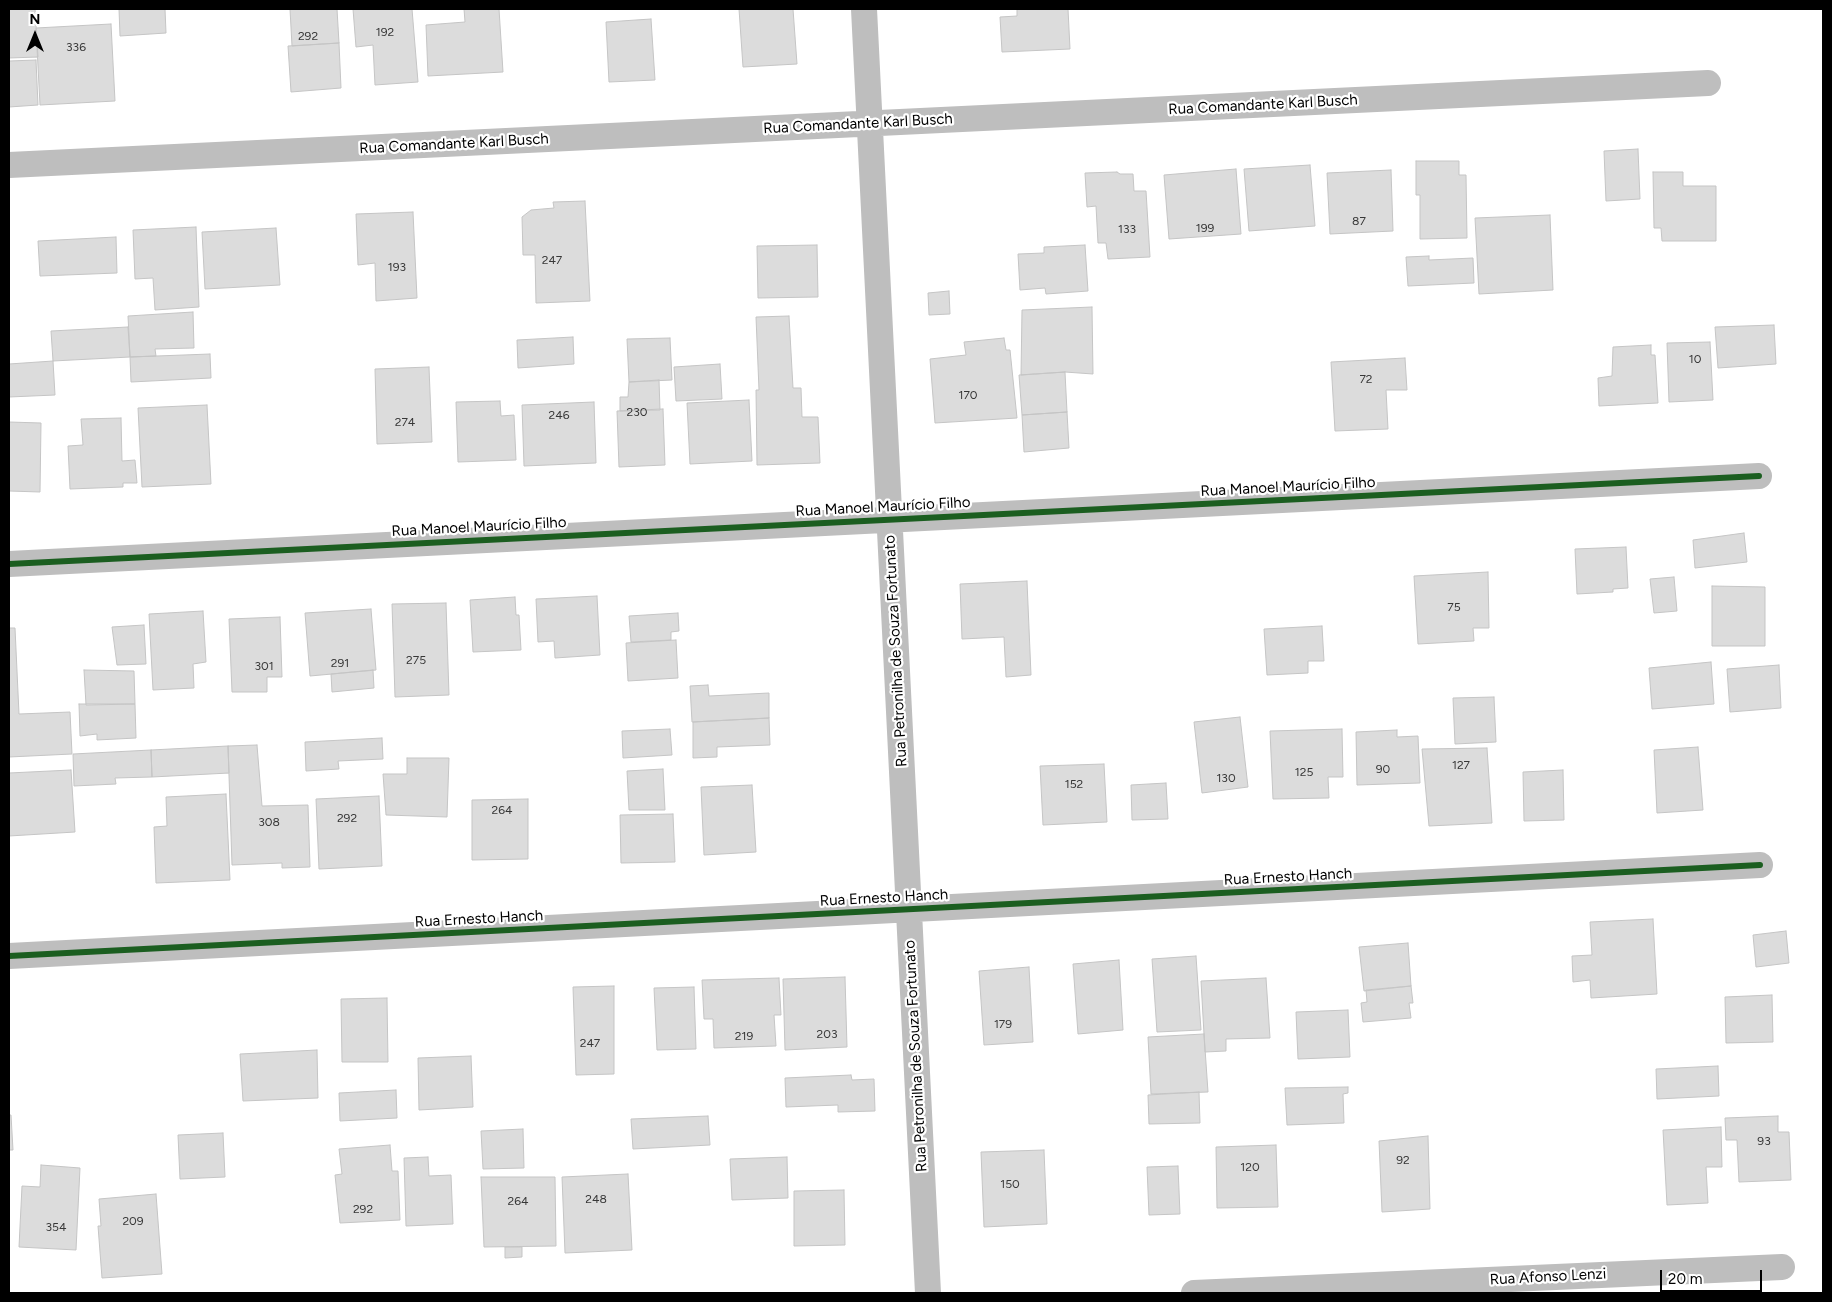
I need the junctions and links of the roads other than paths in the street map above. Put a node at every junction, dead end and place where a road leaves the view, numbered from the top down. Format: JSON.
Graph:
{"nodes":[{"id":1,"x":864,"y":9,"type":"edge"},
{"id":2,"x":1708,"y":83,"type":"dead end"},
{"id":3,"x":869,"y":124,"type":"junction"},
{"id":4,"x":9,"y":165,"type":"edge"},
{"id":5,"x":1759,"y":476,"type":"dead end"},
{"id":6,"x":889,"y":519,"type":"junction"},
{"id":7,"x":9,"y":564,"type":"edge"},
{"id":8,"x":1760,"y":865,"type":"dead end"},
{"id":9,"x":908,"y":909,"type":"junction"},
{"id":10,"x":9,"y":956,"type":"edge"},
{"id":11,"x":1782,"y":1266,"type":"dead end"},
{"id":12,"x":928,"y":1293,"type":"edge"},
{"id":13,"x":1194,"y":1293,"type":"edge"}],
"edges":[{"from":1,"to":3,"type":"street","name":"Rua Petronilha de Souza Fortunato"},
{"from":2,"to":3,"type":"street","name":"Rua Comandante Karl Busch"},
{"from":3,"to":4,"type":"street","name":"Rua Comandante Karl Busch"},
{"from":3,"to":6,"type":"street","name":"Rua Petronilha de Souza Fortunato"},
{"from":5,"to":6,"type":"street","name":"Rua Manoel Maurício Filho"},
{"from":6,"to":7,"type":"street","name":"Rua Manoel Maurício Filho"},
{"from":6,"to":9,"type":"street","name":"Rua Petronilha de Souza Fortunato"},
{"from":8,"to":9,"type":"street","name":"Rua Ernesto Hanch"},
{"from":9,"to":10,"type":"street","name":"Rua Ernesto Hanch"},
{"from":9,"to":12,"type":"street","name":"Rua Petronilha de Souza Fortunato"},
{"from":11,"to":13,"type":"street","name":"Rua Afonso Lenzi"}]}
